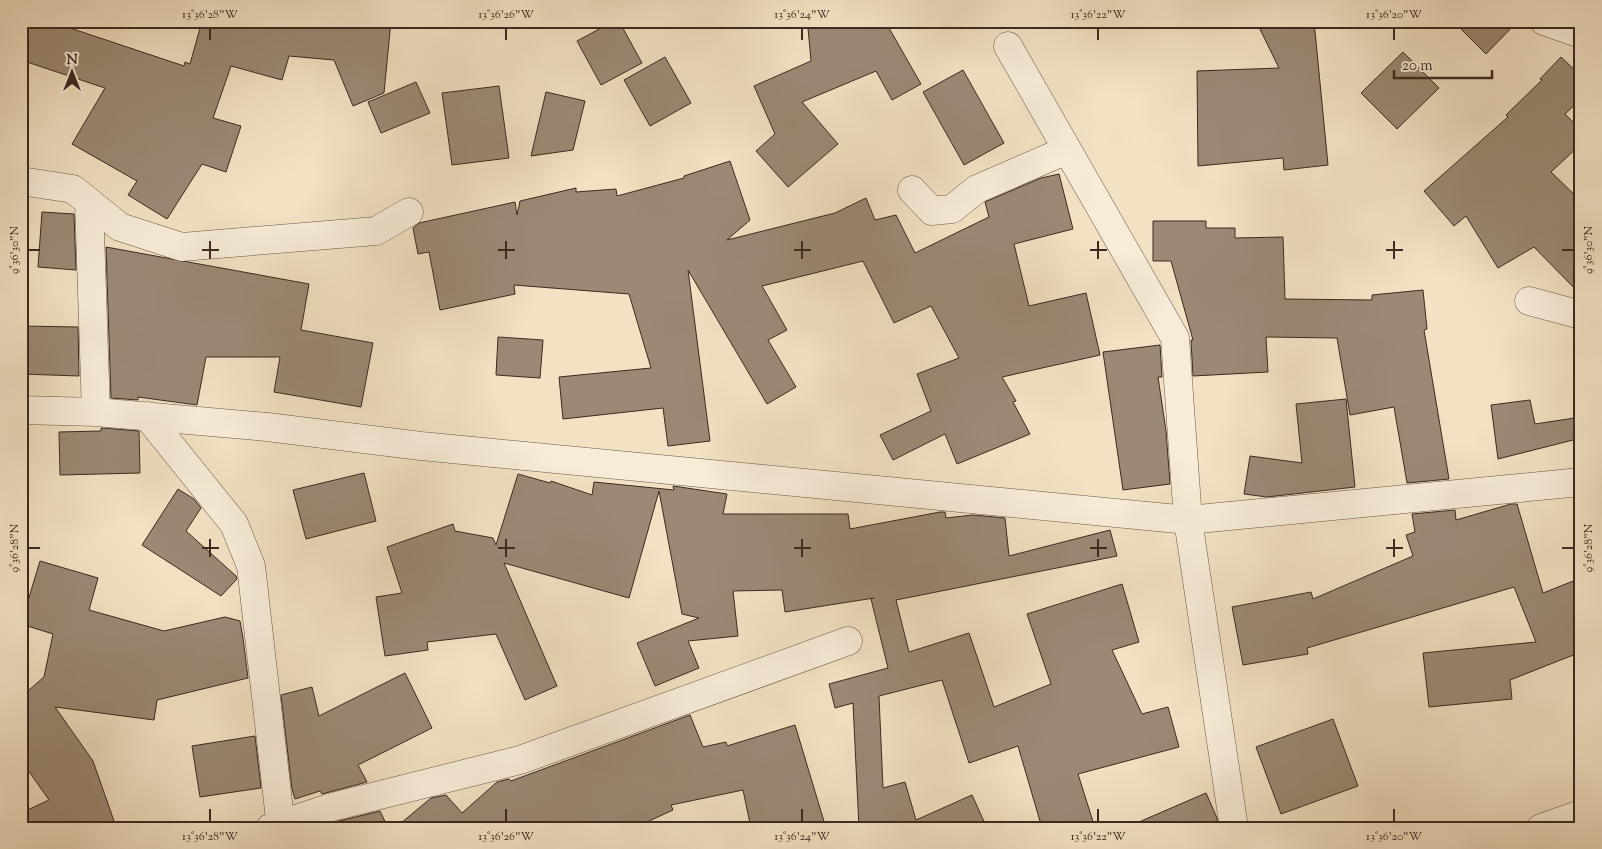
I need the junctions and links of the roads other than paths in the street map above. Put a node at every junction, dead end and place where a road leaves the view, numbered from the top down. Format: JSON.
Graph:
{"nodes":[{"id":1,"x":1544,"y":21,"type":"edge"},
{"id":2,"x":1581,"y":34,"type":"edge"},
{"id":3,"x":1008,"y":46,"type":"dead end"},
{"id":4,"x":1068,"y":150,"type":"junction"},
{"id":5,"x":21,"y":181,"type":"edge"},
{"id":6,"x":912,"y":190,"type":"dead end"},
{"id":7,"x":89,"y":202,"type":"junction"},
{"id":8,"x":410,"y":212,"type":"dead end"},
{"id":9,"x":1529,"y":301,"type":"dead end"},
{"id":10,"x":1581,"y":315,"type":"edge"},
{"id":11,"x":21,"y":410,"type":"edge"},
{"id":12,"x":96,"y":412,"type":"junction"},
{"id":13,"x":147,"y":416,"type":"junction"},
{"id":14,"x":1581,"y":482,"type":"edge"},
{"id":15,"x":1188,"y":520,"type":"junction"},
{"id":16,"x":848,"y":641,"type":"dead end"},
{"id":17,"x":1581,"y":814,"type":"edge"},
{"id":18,"x":277,"y":827,"type":"edge"},
{"id":19,"x":1234,"y":828,"type":"edge"},
{"id":20,"x":1541,"y":828,"type":"edge"}],
"edges":[{"from":1,"to":2,"type":"street"},
{"from":3,"to":4,"type":"street"},
{"from":4,"to":6,"type":"street"},
{"from":4,"to":15,"type":"street"},
{"from":5,"to":7,"type":"street"},
{"from":7,"to":8,"type":"street"},
{"from":7,"to":12,"type":"street"},
{"from":9,"to":10,"type":"street"},
{"from":11,"to":12,"type":"street"},
{"from":12,"to":13,"type":"street"},
{"from":13,"to":15,"type":"street"},
{"from":13,"to":18,"type":"street"},
{"from":14,"to":15,"type":"street"},
{"from":15,"to":19,"type":"street"},
{"from":16,"to":18,"type":"street"},
{"from":17,"to":20,"type":"street"}]}
